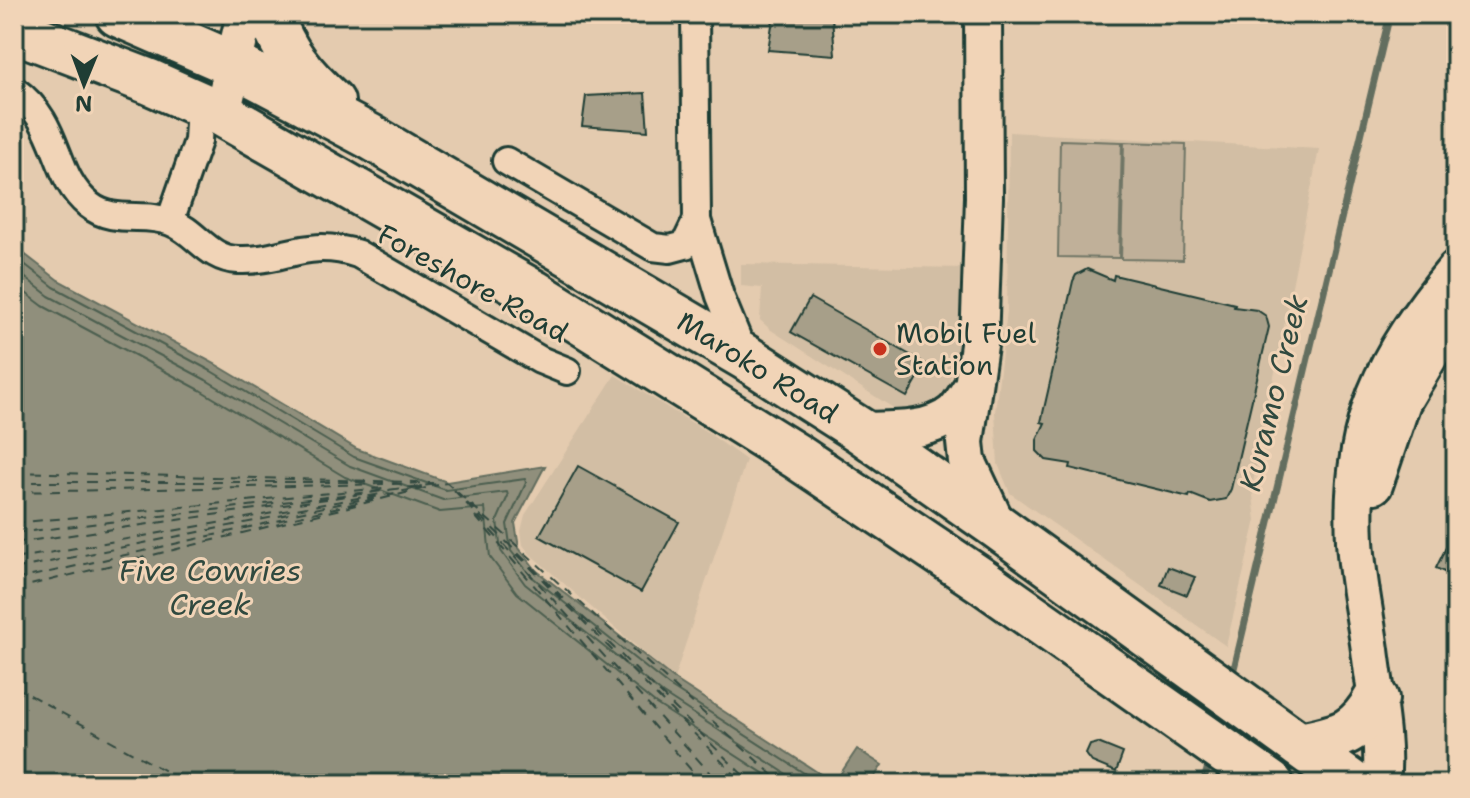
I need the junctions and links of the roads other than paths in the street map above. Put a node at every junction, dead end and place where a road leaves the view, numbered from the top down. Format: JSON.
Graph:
{"nodes":[{"id":1,"x":118,"y":14,"type":"edge"},
{"id":2,"x":245,"y":14,"type":"edge"},
{"id":3,"x":270,"y":14,"type":"edge"},
{"id":4,"x":695,"y":14,"type":"edge"},
{"id":5,"x":983,"y":14,"type":"edge"},
{"id":6,"x":14,"y":30,"type":"edge"},
{"id":7,"x":223,"y":44,"type":"edge"},
{"id":8,"x":14,"y":90,"type":"edge"},
{"id":9,"x":207,"y":120,"type":"junction"},
{"id":10,"x":369,"y":136,"type":"junction"},
{"id":11,"x":506,"y":161,"type":"dead end"},
{"id":12,"x":697,"y":220,"type":"junction"},
{"id":13,"x":170,"y":221,"type":"junction"},
{"id":14,"x":1456,"y":269,"type":"edge"},
{"id":15,"x":1456,"y":311,"type":"edge"},
{"id":16,"x":745,"y":357,"type":"junction"},
{"id":17,"x":567,"y":371,"type":"dead end"},
{"id":18,"x":972,"y":387,"type":"junction"},
{"id":19,"x":861,"y":431,"type":"junction"},
{"id":20,"x":998,"y":527,"type":"junction"},
{"id":21,"x":1376,"y":699,"type":"junction"},
{"id":22,"x":1286,"y":736,"type":"junction"},
{"id":23,"x":1256,"y":773,"type":"edge"},
{"id":24,"x":1353,"y":784,"type":"edge"},
{"id":25,"x":1381,"y":784,"type":"edge"},
{"id":26,"x":1402,"y":784,"type":"edge"}],
"edges":[{"from":1,"to":7,"type":"highway","name":"Maroko Road"},
{"from":2,"to":7,"type":"street"},
{"from":3,"to":10,"type":"highway"},
{"from":4,"to":12,"type":"street"},
{"from":5,"to":18,"type":"street"},
{"from":6,"to":9,"type":"highway","name":"Maroko Road"},
{"from":7,"to":9,"type":"street"},
{"from":7,"to":10,"type":"highway","name":"Maroko Road"},
{"from":8,"to":13,"type":"street"},
{"from":9,"to":13,"type":"street"},
{"from":9,"to":23,"type":"highway","name":"Maroko Road"},
{"from":10,"to":16,"type":"highway","name":"Maroko Road"},
{"from":11,"to":12,"type":"street"},
{"from":12,"to":16,"type":"street"},
{"from":13,"to":17,"type":"street","name":"Foreshore Road"},
{"from":14,"to":21,"type":"street"},
{"from":15,"to":26,"type":"street"},
{"from":16,"to":19,"type":"highway","name":"Maroko Road"},
{"from":18,"to":19,"type":"street"},
{"from":18,"to":20,"type":"street"},
{"from":19,"to":20,"type":"highway","name":"Maroko Road"},
{"from":20,"to":22,"type":"highway","name":"Maroko Road"},
{"from":21,"to":22,"type":"highway"},
{"from":21,"to":25,"type":"street"},
{"from":22,"to":24,"type":"highway","name":"Maroko Road"}]}
